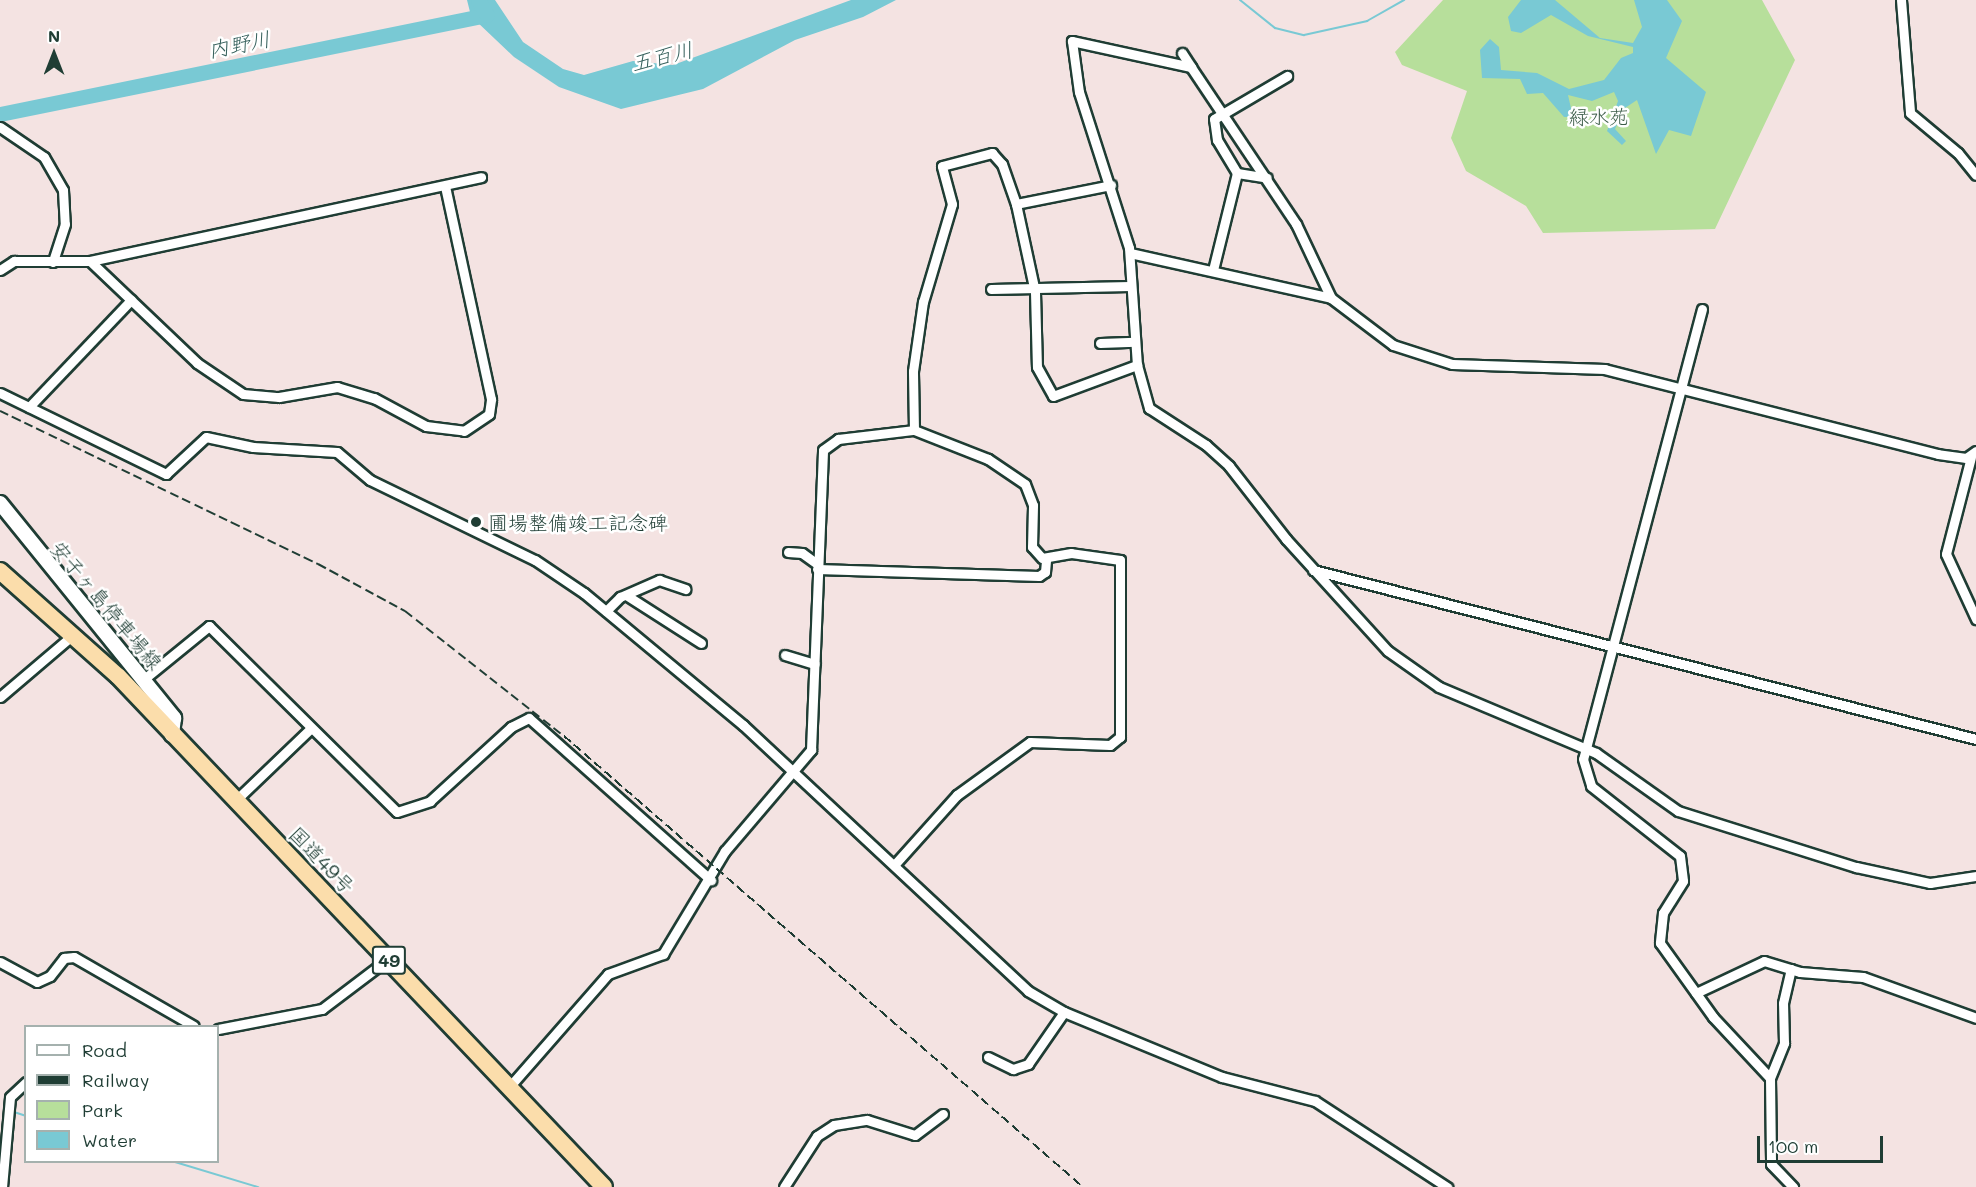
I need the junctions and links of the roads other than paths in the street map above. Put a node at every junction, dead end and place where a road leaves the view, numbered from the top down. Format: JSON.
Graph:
{"nodes":[{"id":1,"x":1901,"y":0,"type":"edge"},
{"id":2,"x":1182,"y":53,"type":"dead end"},
{"id":3,"x":1191,"y":67,"type":"junction"},
{"id":4,"x":1287,"y":76,"type":"dead end"},
{"id":5,"x":1222,"y":112,"type":"junction"},
{"id":6,"x":0,"y":127,"type":"edge"},
{"id":7,"x":1237,"y":173,"type":"junction"},
{"id":8,"x":1976,"y":175,"type":"edge"},
{"id":9,"x":481,"y":177,"type":"dead end"},
{"id":10,"x":1267,"y":178,"type":"junction"},
{"id":11,"x":1111,"y":184,"type":"junction"},
{"id":12,"x":446,"y":186,"type":"junction"},
{"id":13,"x":1016,"y":204,"type":"junction"},
{"id":14,"x":1130,"y":253,"type":"junction"},
{"id":15,"x":90,"y":261,"type":"junction"},
{"id":16,"x":53,"y":262,"type":"junction"},
{"id":17,"x":0,"y":270,"type":"edge"},
{"id":18,"x":1213,"y":270,"type":"junction"},
{"id":19,"x":1130,"y":286,"type":"junction"},
{"id":20,"x":991,"y":289,"type":"dead end"},
{"id":21,"x":1035,"y":292,"type":"junction"},
{"id":22,"x":1331,"y":298,"type":"junction"},
{"id":23,"x":131,"y":300,"type":"junction"},
{"id":24,"x":1702,"y":309,"type":"dead end"},
{"id":25,"x":1100,"y":342,"type":"dead end"},
{"id":26,"x":1135,"y":342,"type":"junction"},
{"id":27,"x":1137,"y":365,"type":"junction"},
{"id":28,"x":1681,"y":388,"type":"junction"},
{"id":29,"x":0,"y":393,"type":"edge"},
{"id":30,"x":29,"y":407,"type":"junction"},
{"id":31,"x":914,"y":430,"type":"junction"},
{"id":32,"x":1974,"y":454,"type":"edge"},
{"id":33,"x":0,"y":503,"type":"edge"},
{"id":34,"x":788,"y":552,"type":"dead end"},
{"id":35,"x":1046,"y":560,"type":"junction"},
{"id":36,"x":817,"y":567,"type":"junction"},
{"id":37,"x":1313,"y":570,"type":"junction"},
{"id":38,"x":0,"y":571,"type":"edge"},
{"id":39,"x":686,"y":589,"type":"dead end"},
{"id":40,"x":626,"y":595,"type":"junction"},
{"id":41,"x":606,"y":611,"type":"junction"},
{"id":42,"x":1976,"y":620,"type":"edge"},
{"id":43,"x":75,"y":633,"type":"junction"},
{"id":44,"x":701,"y":643,"type":"dead end"},
{"id":45,"x":1614,"y":645,"type":"junction"},
{"id":46,"x":785,"y":656,"type":"dead end"},
{"id":47,"x":815,"y":664,"type":"junction"},
{"id":48,"x":144,"y":679,"type":"junction"},
{"id":49,"x":0,"y":697,"type":"edge"},
{"id":50,"x":310,"y":729,"type":"junction"},
{"id":51,"x":172,"y":735,"type":"junction"},
{"id":52,"x":1976,"y":739,"type":"edge"},
{"id":53,"x":1585,"y":748,"type":"junction"},
{"id":54,"x":794,"y":774,"type":"junction"},
{"id":55,"x":236,"y":800,"type":"junction"},
{"id":56,"x":895,"y":864,"type":"junction"},
{"id":57,"x":1976,"y":876,"type":"edge"},
{"id":58,"x":711,"y":880,"type":"junction"},
{"id":59,"x":388,"y":959,"type":"junction"},
{"id":60,"x":0,"y":962,"type":"edge"},
{"id":61,"x":1791,"y":969,"type":"junction"},
{"id":62,"x":1696,"y":993,"type":"junction"},
{"id":63,"x":1064,"y":1012,"type":"junction"},
{"id":64,"x":1976,"y":1018,"type":"edge"},
{"id":65,"x":192,"y":1025,"type":"edge"},
{"id":66,"x":219,"y":1029,"type":"edge"},
{"id":67,"x":988,"y":1057,"type":"dead end"},
{"id":68,"x":1770,"y":1078,"type":"junction"},
{"id":69,"x":24,"y":1084,"type":"edge"},
{"id":70,"x":510,"y":1086,"type":"junction"},
{"id":71,"x":944,"y":1114,"type":"dead end"},
{"id":72,"x":4,"y":1120,"type":"edge"},
{"id":73,"x":2,"y":1187,"type":"edge"},
{"id":74,"x":604,"y":1187,"type":"edge"},
{"id":75,"x":784,"y":1187,"type":"edge"},
{"id":76,"x":1447,"y":1187,"type":"edge"},
{"id":77,"x":1792,"y":1187,"type":"edge"}],
"edges":[{"from":1,"to":8,"type":"street"},
{"from":2,"to":3,"type":"street"},
{"from":3,"to":5,"type":"street"},
{"from":3,"to":11,"type":"street"},
{"from":4,"to":5,"type":"street"},
{"from":5,"to":7,"type":"street"},
{"from":5,"to":10,"type":"street"},
{"from":6,"to":16,"type":"street"},
{"from":7,"to":10,"type":"street"},
{"from":7,"to":18,"type":"street"},
{"from":9,"to":12,"type":"street"},
{"from":10,"to":22,"type":"street"},
{"from":11,"to":13,"type":"street"},
{"from":11,"to":14,"type":"street"},
{"from":12,"to":15,"type":"street"},
{"from":12,"to":23,"type":"street"},
{"from":13,"to":21,"type":"street"},
{"from":13,"to":31,"type":"street"},
{"from":14,"to":18,"type":"street"},
{"from":14,"to":19,"type":"street"},
{"from":15,"to":16,"type":"street"},
{"from":15,"to":23,"type":"street"},
{"from":16,"to":17,"type":"street"},
{"from":18,"to":22,"type":"street"},
{"from":19,"to":21,"type":"street"},
{"from":19,"to":26,"type":"street"},
{"from":20,"to":21,"type":"street"},
{"from":21,"to":27,"type":"street"},
{"from":22,"to":28,"type":"street"},
{"from":23,"to":30,"type":"street"},
{"from":24,"to":28,"type":"street"},
{"from":25,"to":26,"type":"street"},
{"from":26,"to":27,"type":"street"},
{"from":27,"to":37,"type":"street"},
{"from":28,"to":32,"type":"street"},
{"from":28,"to":45,"type":"street"},
{"from":29,"to":30,"type":"street"},
{"from":30,"to":41,"type":"street"},
{"from":31,"to":35,"type":"street"},
{"from":31,"to":36,"type":"street"},
{"from":32,"to":42,"type":"street"},
{"from":33,"to":48,"type":"main road","name":"安子ヶ島停車場線"},
{"from":34,"to":36,"type":"street"},
{"from":35,"to":36,"type":"street"},
{"from":35,"to":56,"type":"street"},
{"from":36,"to":47,"type":"street"},
{"from":37,"to":45,"type":"street"},
{"from":37,"to":53,"type":"street"},
{"from":38,"to":43,"type":"highway","name":"国道49号","number":"49"},
{"from":39,"to":40,"type":"street"},
{"from":40,"to":41,"type":"street"},
{"from":40,"to":44,"type":"street"},
{"from":41,"to":54,"type":"street"},
{"from":43,"to":49,"type":"street"},
{"from":43,"to":51,"type":"highway","name":"国道49号","number":"49"},
{"from":45,"to":52,"type":"street"},
{"from":45,"to":53,"type":"street"},
{"from":46,"to":47,"type":"street"},
{"from":47,"to":54,"type":"street"},
{"from":48,"to":50,"type":"street"},
{"from":48,"to":51,"type":"main road","name":"安子ヶ島停車場線"},
{"from":50,"to":55,"type":"street"},
{"from":50,"to":58,"type":"street"},
{"from":51,"to":55,"type":"highway","name":"国道49号","number":"49"},
{"from":53,"to":57,"type":"street"},
{"from":53,"to":62,"type":"street"},
{"from":54,"to":56,"type":"street"},
{"from":54,"to":58,"type":"street"},
{"from":55,"to":59,"type":"highway","name":"国道49号","number":"49"},
{"from":56,"to":63,"type":"street"},
{"from":58,"to":70,"type":"street"},
{"from":59,"to":66,"type":"street"},
{"from":59,"to":70,"type":"highway","name":"国道49号","number":"49"},
{"from":60,"to":65,"type":"street"},
{"from":61,"to":62,"type":"street"},
{"from":61,"to":64,"type":"street"},
{"from":61,"to":68,"type":"street"},
{"from":62,"to":68,"type":"street"},
{"from":63,"to":67,"type":"street"},
{"from":63,"to":76,"type":"street"},
{"from":68,"to":77,"type":"street"},
{"from":69,"to":72,"type":"street"},
{"from":70,"to":74,"type":"highway","name":"国道49号","number":"49"},
{"from":71,"to":75,"type":"street"},
{"from":72,"to":73,"type":"street"}]}
